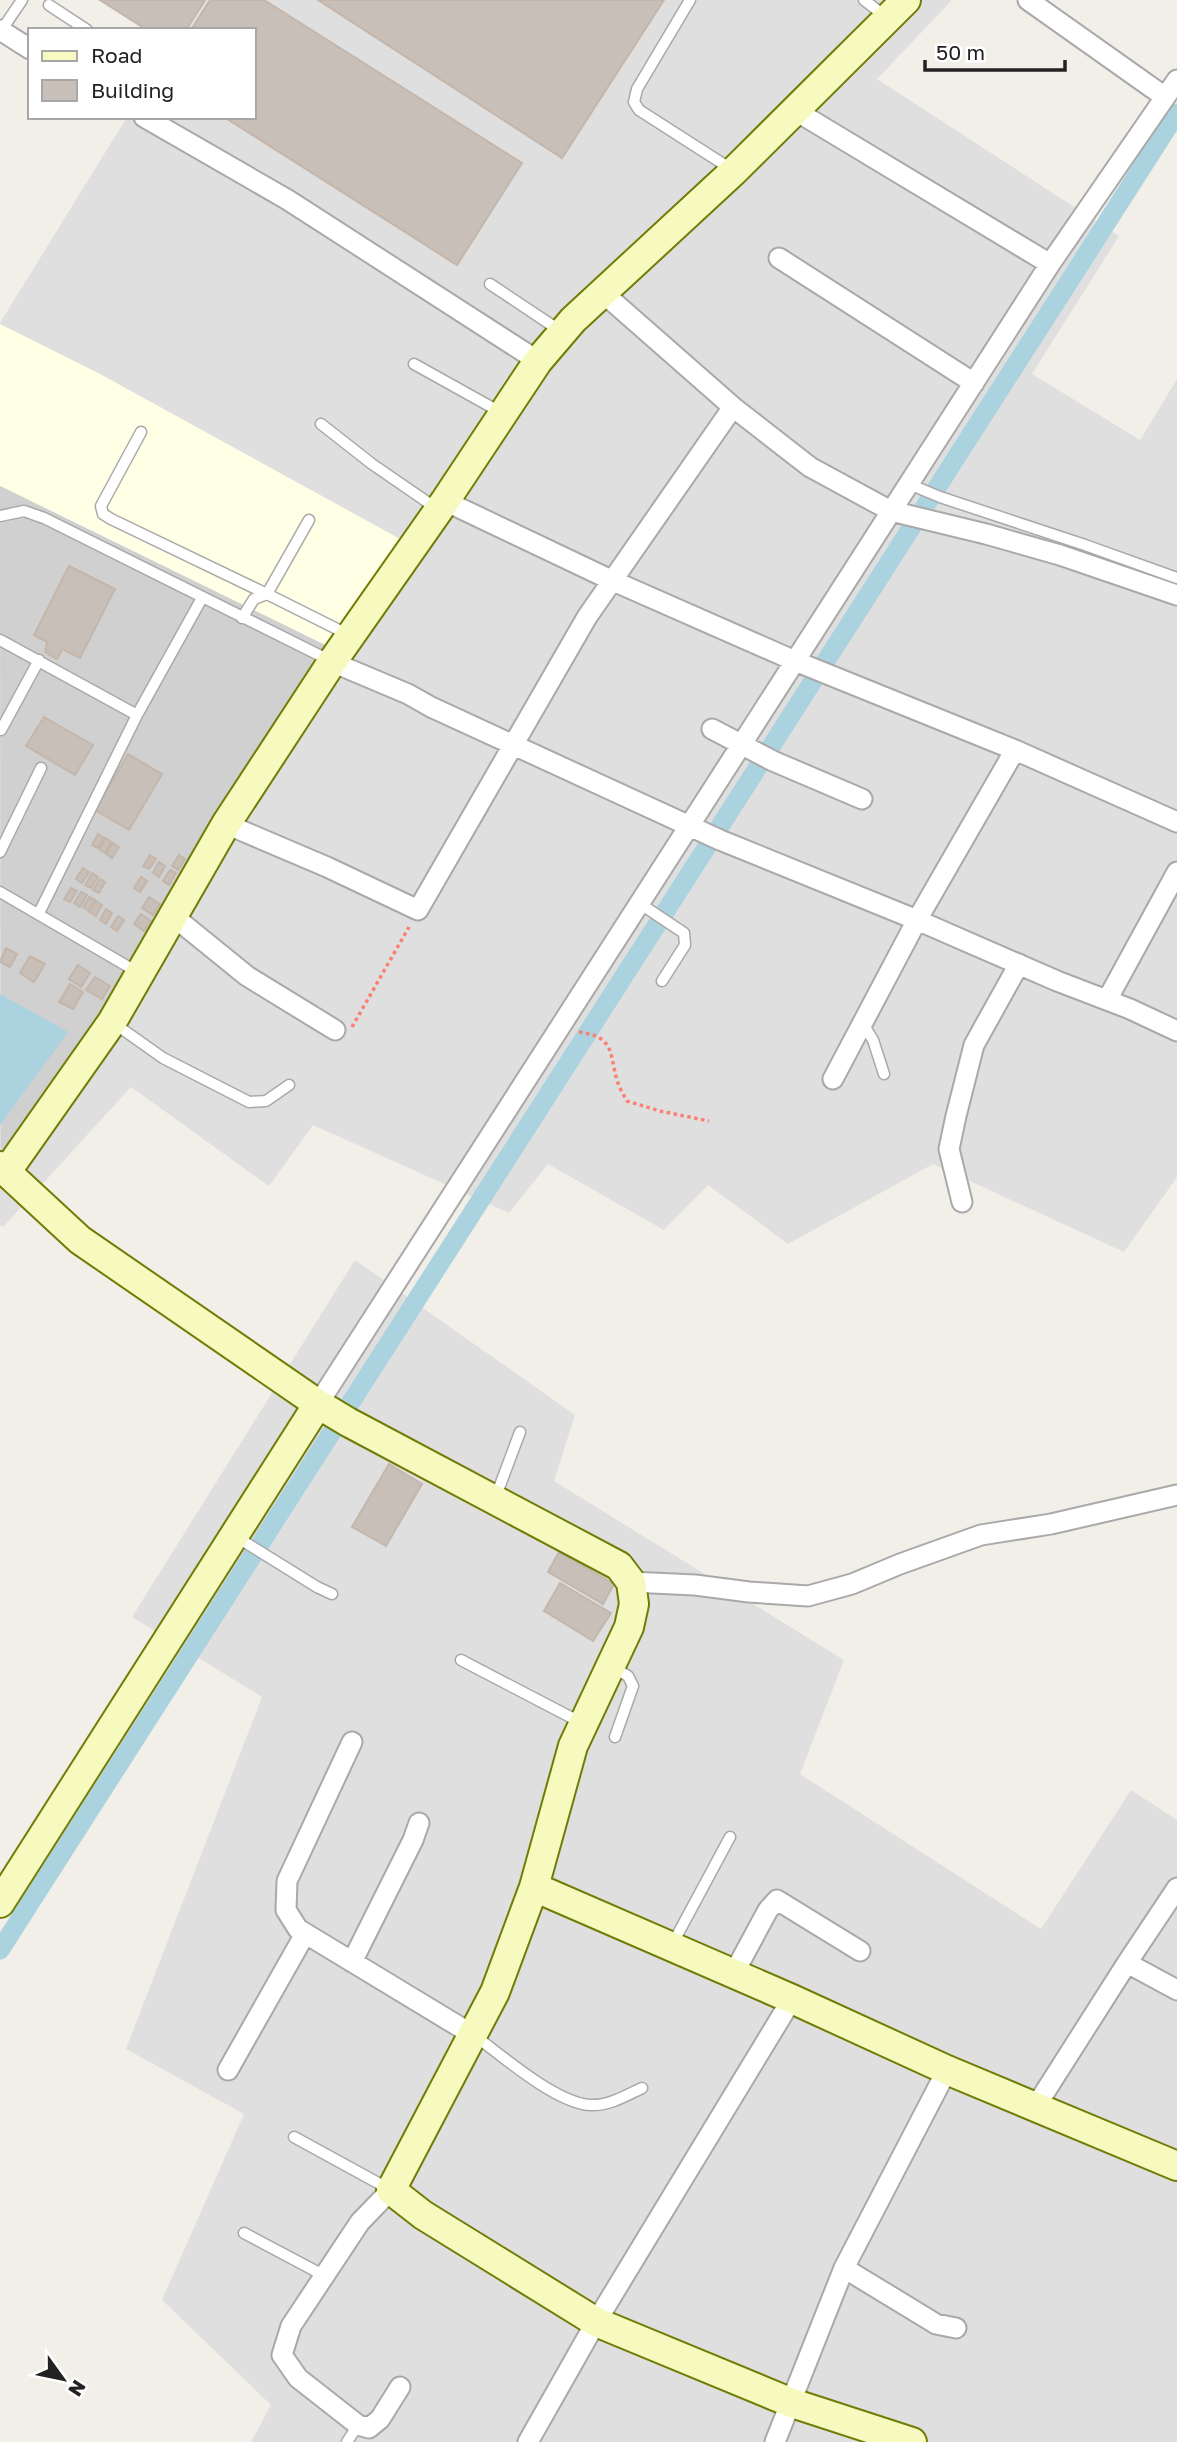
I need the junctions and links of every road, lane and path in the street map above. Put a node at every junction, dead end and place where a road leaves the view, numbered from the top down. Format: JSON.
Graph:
{"nodes":[{"id":1,"x":22,"y":0,"type":"edge"},
{"id":2,"x":690,"y":0,"type":"edge"},
{"id":3,"x":864,"y":0,"type":"edge"},
{"id":4,"x":1028,"y":0,"type":"edge"},
{"id":5,"x":49,"y":5,"type":"dead end"},
{"id":6,"x":897,"y":9,"type":"edge"},
{"id":7,"x":85,"y":28,"type":"edge"},
{"id":8,"x":1,"y":31,"type":"edge"},
{"id":9,"x":28,"y":48,"type":"edge"},
{"id":10,"x":1177,"y":80,"type":"edge"},
{"id":11,"x":1165,"y":97,"type":"junction"},
{"id":12,"x":796,"y":111,"type":"junction"},
{"id":13,"x":147,"y":119,"type":"edge"},
{"id":14,"x":734,"y":171,"type":"junction"},
{"id":15,"x":779,"y":258,"type":"dead end"},
{"id":16,"x":1050,"y":264,"type":"junction"},
{"id":17,"x":490,"y":284,"type":"dead end"},
{"id":18,"x":602,"y":292,"type":"junction"},
{"id":19,"x":563,"y":332,"type":"junction"},
{"id":20,"x":538,"y":361,"type":"junction"},
{"id":21,"x":414,"y":364,"type":"dead end"},
{"id":22,"x":974,"y":383,"type":"junction"},
{"id":23,"x":733,"y":407,"type":"junction"},
{"id":24,"x":503,"y":414,"type":"junction"},
{"id":25,"x":321,"y":424,"type":"dead end"},
{"id":26,"x":141,"y":432,"type":"dead end"},
{"id":27,"x":915,"y":487,"type":"junction"},
{"id":28,"x":442,"y":506,"type":"junction"},
{"id":29,"x":907,"y":515,"type":"junction"},
{"id":30,"x":0,"y":516,"type":"edge"},
{"id":31,"x":309,"y":520,"type":"dead end"},
{"id":32,"x":1177,"y":578,"type":"edge"},
{"id":33,"x":611,"y":580,"type":"junction"},
{"id":34,"x":267,"y":594,"type":"junction"},
{"id":35,"x":1177,"y":595,"type":"edge"},
{"id":36,"x":202,"y":598,"type":"junction"},
{"id":37,"x":242,"y":618,"type":"junction"},
{"id":38,"x":350,"y":636,"type":"junction"},
{"id":39,"x":0,"y":640,"type":"edge"},
{"id":40,"x":39,"y":660,"type":"junction"},
{"id":41,"x":332,"y":662,"type":"junction"},
{"id":42,"x":803,"y":664,"type":"junction"},
{"id":43,"x":137,"y":715,"type":"junction"},
{"id":44,"x":712,"y":729,"type":"dead end"},
{"id":45,"x":1,"y":730,"type":"edge"},
{"id":46,"x":513,"y":744,"type":"junction"},
{"id":47,"x":748,"y":748,"type":"junction"},
{"id":48,"x":1015,"y":750,"type":"junction"},
{"id":49,"x":41,"y":768,"type":"dead end"},
{"id":50,"x":862,"y":799,"type":"dead end"},
{"id":51,"x":1177,"y":822,"type":"edge"},
{"id":52,"x":226,"y":824,"type":"junction"},
{"id":53,"x":704,"y":833,"type":"junction"},
{"id":54,"x":0,"y":852,"type":"edge"},
{"id":55,"x":1177,"y":872,"type":"edge"},
{"id":56,"x":0,"y":892,"type":"edge"},
{"id":57,"x":646,"y":908,"type":"junction"},
{"id":58,"x":418,"y":910,"type":"junction"},
{"id":59,"x":39,"y":913,"type":"junction"},
{"id":60,"x":173,"y":916,"type":"junction"},
{"id":61,"x":917,"y":920,"type":"junction"},
{"id":62,"x":1019,"y":964,"type":"junction"},
{"id":63,"x":139,"y":974,"type":"junction"},
{"id":64,"x":662,"y":981,"type":"dead end"},
{"id":65,"x":1107,"y":1000,"type":"junction"},
{"id":66,"x":112,"y":1022,"type":"junction"},
{"id":67,"x":863,"y":1024,"type":"junction"},
{"id":68,"x":335,"y":1030,"type":"joint"},
{"id":69,"x":572,"y":1031,"type":"dead end"},
{"id":70,"x":1177,"y":1031,"type":"edge"},
{"id":71,"x":884,"y":1074,"type":"dead end"},
{"id":72,"x":833,"y":1079,"type":"dead end"},
{"id":73,"x":289,"y":1085,"type":"dead end"},
{"id":74,"x":709,"y":1121,"type":"dead end"},
{"id":75,"x":4,"y":1168,"type":"edge"},
{"id":76,"x":962,"y":1202,"type":"dead end"},
{"id":77,"x":333,"y":1413,"type":"junction"},
{"id":78,"x":520,"y":1433,"type":"dead end"},
{"id":79,"x":1177,"y":1495,"type":"edge"},
{"id":80,"x":494,"y":1500,"type":"junction"},
{"id":81,"x":242,"y":1540,"type":"junction"},
{"id":82,"x":631,"y":1582,"type":"junction"},
{"id":83,"x":332,"y":1594,"type":"dead end"},
{"id":84,"x":461,"y":1660,"type":"dead end"},
{"id":85,"x":611,"y":1666,"type":"junction"},
{"id":86,"x":584,"y":1723,"type":"junction"},
{"id":87,"x":615,"y":1737,"type":"dead end"},
{"id":88,"x":352,"y":1742,"type":"dead end"},
{"id":89,"x":419,"y":1823,"type":"dead end"},
{"id":90,"x":730,"y":1837,"type":"dead end"},
{"id":91,"x":534,"y":1887,"type":"junction"},
{"id":92,"x":1177,"y":1888,"type":"edge"},
{"id":93,"x":0,"y":1903,"type":"edge"},
{"id":94,"x":305,"y":1934,"type":"junction"},
{"id":95,"x":671,"y":1947,"type":"junction"},
{"id":96,"x":860,"y":1951,"type":"dead end"},
{"id":97,"x":352,"y":1962,"type":"junction"},
{"id":98,"x":1127,"y":1963,"type":"junction"},
{"id":99,"x":734,"y":1973,"type":"junction"},
{"id":100,"x":1177,"y":1990,"type":"edge"},
{"id":101,"x":792,"y":1998,"type":"junction"},
{"id":102,"x":473,"y":2035,"type":"junction"},
{"id":103,"x":228,"y":2070,"type":"dead end"},
{"id":104,"x":947,"y":2070,"type":"junction"},
{"id":105,"x":642,"y":2088,"type":"dead end"},
{"id":106,"x":1037,"y":2106,"type":"junction"},
{"id":107,"x":294,"y":2137,"type":"dead end"},
{"id":108,"x":1177,"y":2166,"type":"edge"},
{"id":109,"x":391,"y":2190,"type":"junction"},
{"id":110,"x":244,"y":2233,"type":"dead end"},
{"id":111,"x":844,"y":2268,"type":"junction"},
{"id":112,"x":325,"y":2276,"type":"junction"},
{"id":113,"x":596,"y":2322,"type":"junction"},
{"id":114,"x":956,"y":2328,"type":"dead end"},
{"id":115,"x":400,"y":2387,"type":"dead end"},
{"id":116,"x":792,"y":2403,"type":"junction"},
{"id":117,"x":352,"y":2434,"type":"edge"},
{"id":118,"x":532,"y":2441,"type":"edge"},
{"id":119,"x":775,"y":2442,"type":"edge"},
{"id":120,"x":912,"y":2442,"type":"edge"}],
"edges":[{"from":1,"to":8,"type":"lane"},
{"from":2,"to":14,"type":"lane"},
{"from":3,"to":6,"type":"lane"},
{"from":4,"to":11,"type":"street"},
{"from":5,"to":7,"type":"lane"},
{"from":6,"to":12,"type":"street"},
{"from":8,"to":9,"type":"street"},
{"from":10,"to":11,"type":"street"},
{"from":11,"to":16,"type":"street"},
{"from":12,"to":14,"type":"street"},
{"from":12,"to":16,"type":"street"},
{"from":13,"to":20,"type":"street"},
{"from":14,"to":18,"type":"street"},
{"from":15,"to":22,"type":"street"},
{"from":16,"to":22,"type":"street"},
{"from":17,"to":19,"type":"lane"},
{"from":18,"to":19,"type":"street"},
{"from":18,"to":23,"type":"street"},
{"from":19,"to":20,"type":"street"},
{"from":20,"to":24,"type":"street"},
{"from":21,"to":24,"type":"lane"},
{"from":22,"to":27,"type":"street"},
{"from":23,"to":29,"type":"street"},
{"from":23,"to":33,"type":"street"},
{"from":24,"to":28,"type":"street"},
{"from":25,"to":28,"type":"lane"},
{"from":26,"to":34,"type":"lane"},
{"from":27,"to":29,"type":"street"},
{"from":27,"to":32,"type":"lane"},
{"from":28,"to":33,"type":"street"},
{"from":28,"to":38,"type":"street"},
{"from":29,"to":35,"type":"street"},
{"from":29,"to":42,"type":"street"},
{"from":30,"to":36,"type":"lane"},
{"from":31,"to":34,"type":"lane"},
{"from":33,"to":42,"type":"street"},
{"from":33,"to":46,"type":"street"},
{"from":34,"to":37,"type":"lane"},
{"from":34,"to":38,"type":"lane"},
{"from":36,"to":37,"type":"lane"},
{"from":36,"to":43,"type":"lane"},
{"from":37,"to":41,"type":"lane"},
{"from":38,"to":41,"type":"street"},
{"from":39,"to":40,"type":"lane"},
{"from":40,"to":43,"type":"lane"},
{"from":40,"to":45,"type":"lane"},
{"from":41,"to":46,"type":"street"},
{"from":41,"to":52,"type":"street"},
{"from":42,"to":47,"type":"street"},
{"from":42,"to":48,"type":"street"},
{"from":43,"to":59,"type":"lane"},
{"from":44,"to":47,"type":"street"},
{"from":46,"to":53,"type":"street"},
{"from":46,"to":58,"type":"street"},
{"from":47,"to":50,"type":"street"},
{"from":47,"to":53,"type":"street"},
{"from":48,"to":51,"type":"street"},
{"from":48,"to":61,"type":"street"},
{"from":49,"to":54,"type":"lane"},
{"from":52,"to":58,"type":"street"},
{"from":52,"to":60,"type":"street"},
{"from":53,"to":57,"type":"street"},
{"from":53,"to":61,"type":"street"},
{"from":55,"to":65,"type":"street"},
{"from":56,"to":59,"type":"lane"},
{"from":57,"to":64,"type":"lane"},
{"from":57,"to":77,"type":"street"},
{"from":58,"to":68,"type":"path"},
{"from":59,"to":63,"type":"lane"},
{"from":60,"to":63,"type":"street"},
{"from":60,"to":68,"type":"street"},
{"from":61,"to":62,"type":"street"},
{"from":61,"to":67,"type":"street"},
{"from":62,"to":65,"type":"street"},
{"from":62,"to":76,"type":"street"},
{"from":63,"to":66,"type":"street"},
{"from":65,"to":70,"type":"street"},
{"from":66,"to":73,"type":"lane"},
{"from":66,"to":75,"type":"street"},
{"from":67,"to":71,"type":"lane"},
{"from":67,"to":72,"type":"street"},
{"from":69,"to":74,"type":"path"},
{"from":75,"to":77,"type":"street"},
{"from":77,"to":80,"type":"street"},
{"from":77,"to":81,"type":"street"},
{"from":78,"to":80,"type":"lane"},
{"from":79,"to":82,"type":"street"},
{"from":80,"to":82,"type":"street"},
{"from":81,"to":83,"type":"lane"},
{"from":81,"to":93,"type":"street"},
{"from":82,"to":85,"type":"street"},
{"from":84,"to":86,"type":"lane"},
{"from":85,"to":86,"type":"street"},
{"from":85,"to":87,"type":"lane"},
{"from":86,"to":91,"type":"street"},
{"from":88,"to":94,"type":"street"},
{"from":89,"to":97,"type":"street"},
{"from":90,"to":95,"type":"lane"},
{"from":91,"to":95,"type":"street"},
{"from":91,"to":102,"type":"street"},
{"from":92,"to":98,"type":"street"},
{"from":94,"to":97,"type":"street"},
{"from":94,"to":103,"type":"street"},
{"from":95,"to":99,"type":"street"},
{"from":96,"to":99,"type":"street"},
{"from":97,"to":102,"type":"street"},
{"from":98,"to":100,"type":"street"},
{"from":98,"to":106,"type":"street"},
{"from":99,"to":101,"type":"street"},
{"from":101,"to":104,"type":"street"},
{"from":101,"to":113,"type":"street"},
{"from":102,"to":105,"type":"lane"},
{"from":102,"to":109,"type":"street"},
{"from":104,"to":106,"type":"street"},
{"from":104,"to":111,"type":"street"},
{"from":106,"to":108,"type":"street"},
{"from":107,"to":109,"type":"lane"},
{"from":109,"to":112,"type":"street"},
{"from":109,"to":113,"type":"street"},
{"from":110,"to":112,"type":"lane"},
{"from":111,"to":114,"type":"street"},
{"from":111,"to":116,"type":"street"},
{"from":112,"to":117,"type":"street"},
{"from":113,"to":116,"type":"street"},
{"from":113,"to":118,"type":"street"},
{"from":115,"to":117,"type":"street"},
{"from":116,"to":119,"type":"street"},
{"from":116,"to":120,"type":"street"}]}
